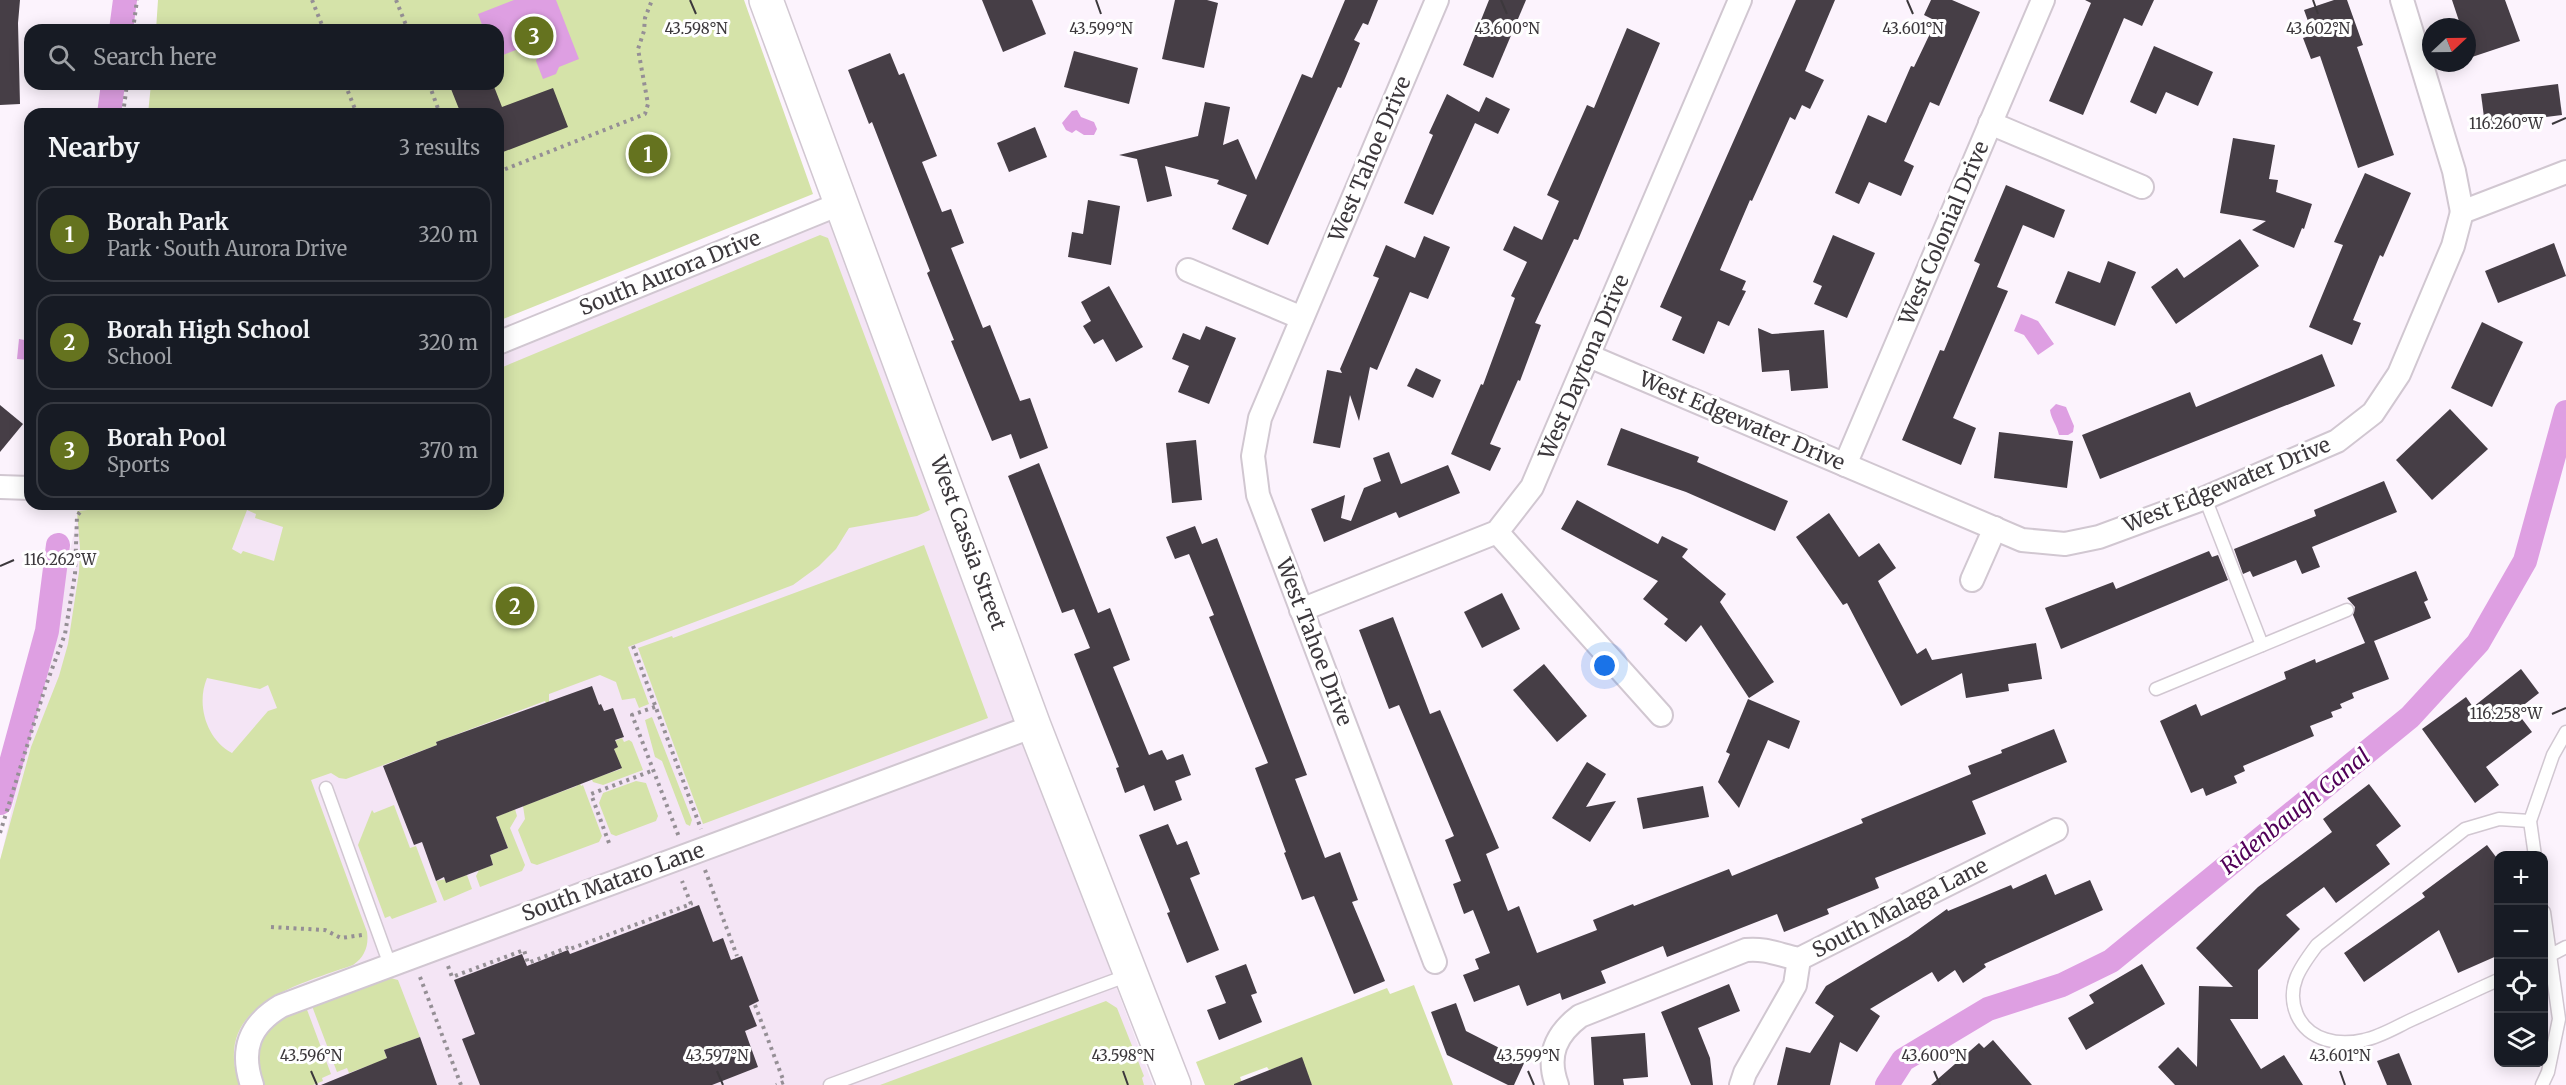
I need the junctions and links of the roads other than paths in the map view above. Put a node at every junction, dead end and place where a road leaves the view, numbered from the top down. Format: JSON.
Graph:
{"nodes":[{"id":1,"x":766,"y":0,"type":"edge"},
{"id":2,"x":1437,"y":0,"type":"edge"},
{"id":3,"x":1740,"y":0,"type":"edge"},
{"id":4,"x":2043,"y":0,"type":"edge"},
{"id":5,"x":2402,"y":0,"type":"edge"},
{"id":6,"x":1990,"y":123,"type":"junction"},
{"id":7,"x":2566,"y":172,"type":"edge"},
{"id":8,"x":2142,"y":187,"type":"dead end"},
{"id":9,"x":842,"y":203,"type":"junction"},
{"id":10,"x":2462,"y":212,"type":"junction"},
{"id":11,"x":1188,"y":270,"type":"dead end"},
{"id":12,"x":1302,"y":318,"type":"junction"},
{"id":13,"x":504,"y":341,"type":"edge"},
{"id":14,"x":1589,"y":356,"type":"junction"},
{"id":15,"x":1845,"y":465,"type":"junction"},
{"id":16,"x":0,"y":487,"type":"edge"},
{"id":17,"x":24,"y":488,"type":"edge"},
{"id":18,"x":2205,"y":498,"type":"junction"},
{"id":19,"x":1995,"y":528,"type":"junction"},
{"id":20,"x":1497,"y":532,"type":"junction"},
{"id":21,"x":1972,"y":580,"type":"dead end"},
{"id":22,"x":1301,"y":610,"type":"junction"},
{"id":23,"x":2347,"y":610,"type":"dead end"},
{"id":24,"x":2262,"y":645,"type":"junction"},
{"id":25,"x":2156,"y":689,"type":"dead end"},
{"id":26,"x":1661,"y":715,"type":"dead end"},
{"id":27,"x":1035,"y":726,"type":"junction"},
{"id":28,"x":2566,"y":732,"type":"edge"},
{"id":29,"x":326,"y":789,"type":"dead end"},
{"id":30,"x":2530,"y":821,"type":"junction"},
{"id":31,"x":2056,"y":830,"type":"dead end"},
{"id":32,"x":2534,"y":851,"type":"edge"},
{"id":33,"x":2566,"y":947,"type":"edge"},
{"id":34,"x":2548,"y":956,"type":"edge"},
{"id":35,"x":1798,"y":959,"type":"junction"},
{"id":36,"x":2547,"y":959,"type":"edge"},
{"id":37,"x":1435,"y":962,"type":"dead end"},
{"id":38,"x":390,"y":965,"type":"junction"},
{"id":39,"x":1130,"y":975,"type":"junction"},
{"id":40,"x":2494,"y":982,"type":"edge"},
{"id":41,"x":252,"y":1085,"type":"edge"},
{"id":42,"x":830,"y":1085,"type":"edge"},
{"id":43,"x":1173,"y":1085,"type":"edge"},
{"id":44,"x":1557,"y":1085,"type":"edge"},
{"id":45,"x":1741,"y":1085,"type":"edge"},
{"id":46,"x":2542,"y":1085,"type":"edge"}],
"edges":[{"from":1,"to":9,"type":"street","name":"West Cassia Street"},
{"from":2,"to":12,"type":"street","name":"West Tahoe Drive"},
{"from":3,"to":14,"type":"street","name":"West Daytona Drive"},
{"from":4,"to":6,"type":"street","name":"West Colonial Drive"},
{"from":5,"to":10,"type":"street"},
{"from":6,"to":8,"type":"street"},
{"from":6,"to":15,"type":"street","name":"West Colonial Drive"},
{"from":7,"to":10,"type":"street"},
{"from":9,"to":13,"type":"street","name":"South Aurora Drive"},
{"from":9,"to":27,"type":"street","name":"West Cassia Street"},
{"from":10,"to":18,"type":"street","name":"West Edgewater Drive"},
{"from":11,"to":12,"type":"street"},
{"from":12,"to":22,"type":"street","name":"West Tahoe Drive"},
{"from":14,"to":15,"type":"street","name":"West Edgewater Drive"},
{"from":14,"to":20,"type":"street","name":"West Daytona Drive"},
{"from":15,"to":19,"type":"street","name":"West Edgewater Drive"},
{"from":16,"to":17,"type":"street"},
{"from":18,"to":19,"type":"street","name":"West Edgewater Drive"},
{"from":18,"to":24,"type":"lane"},
{"from":19,"to":21,"type":"street"},
{"from":20,"to":22,"type":"street","name":"West Daytona Drive"},
{"from":20,"to":26,"type":"street"},
{"from":22,"to":37,"type":"street","name":"West Tahoe Drive"},
{"from":23,"to":24,"type":"lane"},
{"from":24,"to":25,"type":"lane"},
{"from":27,"to":38,"type":"street","name":"South Mataro Lane"},
{"from":27,"to":39,"type":"street","name":"West Cassia Street"},
{"from":28,"to":30,"type":"lane"},
{"from":29,"to":38,"type":"lane"},
{"from":30,"to":32,"type":"lane"},
{"from":30,"to":40,"type":"lane"},
{"from":31,"to":35,"type":"street","name":"South Malaga Lane"},
{"from":33,"to":34,"type":"lane"},
{"from":35,"to":44,"type":"street","name":"South Malaga Lane"},
{"from":35,"to":45,"type":"street"},
{"from":36,"to":46,"type":"lane"},
{"from":38,"to":41,"type":"street","name":"South Mataro Lane"},
{"from":39,"to":42,"type":"lane"},
{"from":39,"to":43,"type":"street","name":"West Cassia Street"}]}
